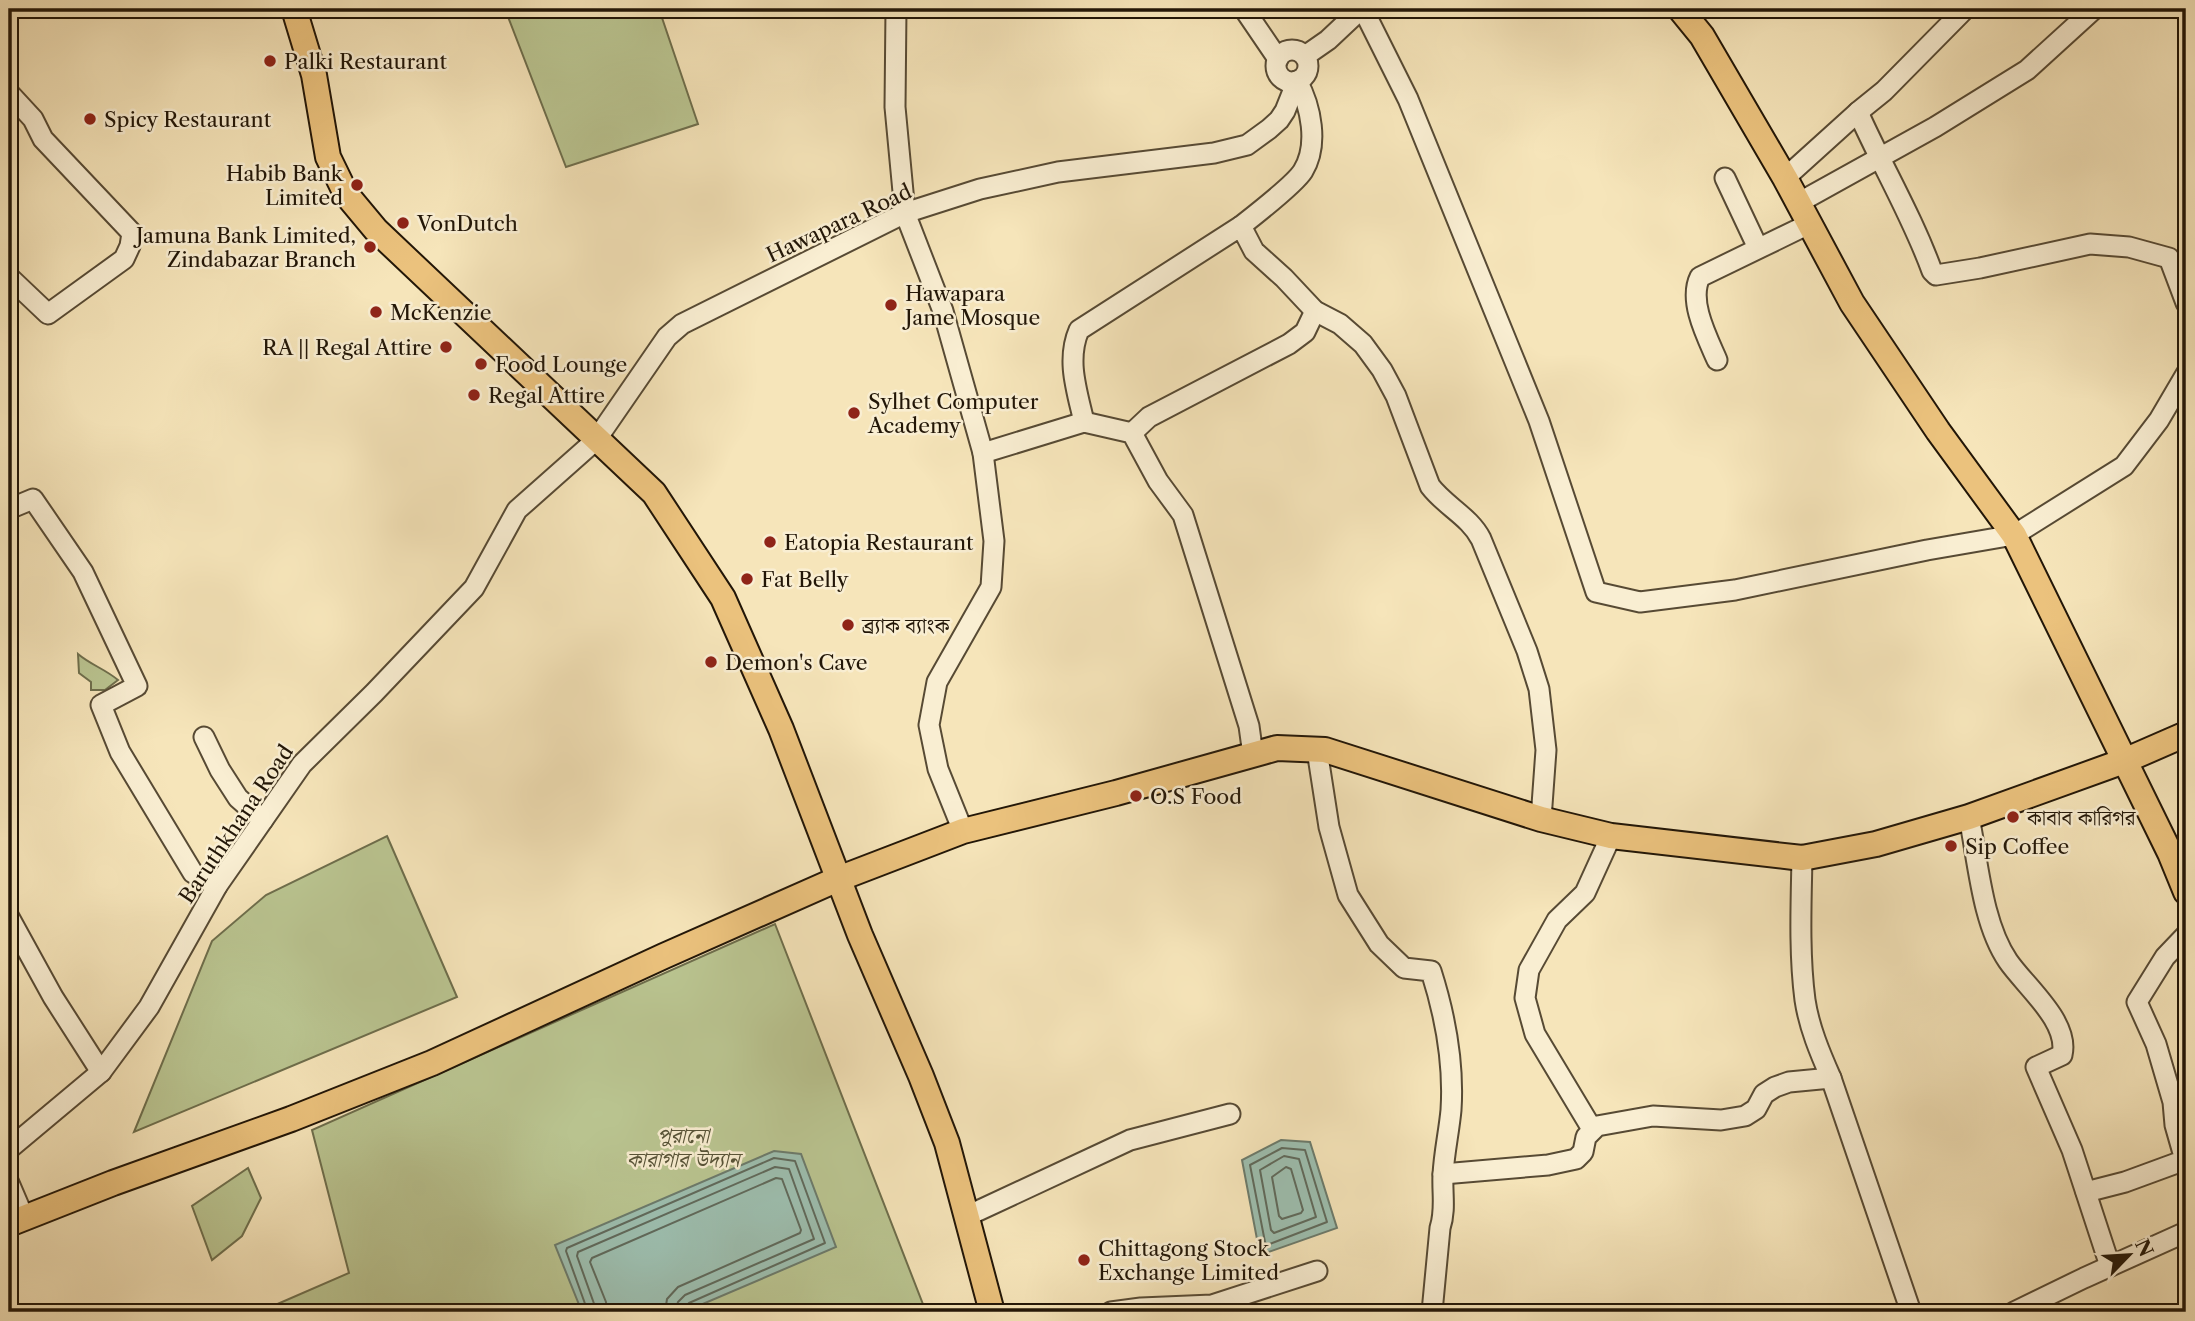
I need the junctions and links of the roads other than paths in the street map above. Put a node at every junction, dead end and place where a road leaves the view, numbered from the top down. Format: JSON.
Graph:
{"nodes":[{"id":1,"x":294,"y":9,"type":"edge"},
{"id":2,"x":896,"y":9,"type":"edge"},
{"id":3,"x":1244,"y":9,"type":"edge"},
{"id":4,"x":1362,"y":9,"type":"edge"},
{"id":5,"x":1682,"y":9,"type":"edge"},
{"id":6,"x":1965,"y":9,"type":"edge"},
{"id":7,"x":2094,"y":9,"type":"edge"},
{"id":8,"x":1305,"y":56,"type":"junction"},
{"id":9,"x":1278,"y":59,"type":"junction"},
{"id":10,"x":1297,"y":81,"type":"junction"},
{"id":11,"x":9,"y":93,"type":"edge"},
{"id":12,"x":1858,"y":112,"type":"junction"},
{"id":13,"x":1879,"y":159,"type":"junction"},
{"id":14,"x":1725,"y":178,"type":"dead end"},
{"id":15,"x":1785,"y":178,"type":"junction"},
{"id":16,"x":905,"y":213,"type":"junction"},
{"id":17,"x":1804,"y":213,"type":"junction"},
{"id":18,"x":1241,"y":226,"type":"junction"},
{"id":19,"x":1758,"y":248,"type":"junction"},
{"id":20,"x":9,"y":277,"type":"edge"},
{"id":21,"x":2186,"y":303,"type":"edge"},
{"id":22,"x":1315,"y":311,"type":"junction"},
{"id":23,"x":1717,"y":360,"type":"dead end"},
{"id":24,"x":2186,"y":374,"type":"edge"},
{"id":25,"x":1084,"y":422,"type":"junction"},
{"id":26,"x":1132,"y":433,"type":"junction"},
{"id":27,"x":596,"y":440,"type":"junction"},
{"id":28,"x":983,"y":453,"type":"junction"},
{"id":29,"x":9,"y":509,"type":"edge"},
{"id":30,"x":2014,"y":535,"type":"junction"},
{"id":31,"x":2186,"y":734,"type":"edge"},
{"id":32,"x":204,"y":737,"type":"dead end"},
{"id":33,"x":1317,"y":750,"type":"junction"},
{"id":34,"x":1253,"y":755,"type":"junction"},
{"id":35,"x":2124,"y":761,"type":"junction"},
{"id":36,"x":1969,"y":817,"type":"junction"},
{"id":37,"x":1541,"y":819,"type":"junction"},
{"id":38,"x":263,"y":820,"type":"junction"},
{"id":39,"x":963,"y":831,"type":"junction"},
{"id":40,"x":1611,"y":835,"type":"junction"},
{"id":41,"x":1802,"y":858,"type":"junction"},
{"id":42,"x":838,"y":880,"type":"junction"},
{"id":43,"x":217,"y":886,"type":"junction"},
{"id":44,"x":2186,"y":892,"type":"edge"},
{"id":45,"x":9,"y":917,"type":"edge"},
{"id":46,"x":2186,"y":935,"type":"edge"},
{"id":47,"x":101,"y":1072,"type":"junction"},
{"id":48,"x":1831,"y":1078,"type":"junction"},
{"id":49,"x":1230,"y":1114,"type":"dead end"},
{"id":50,"x":1592,"y":1129,"type":"junction"},
{"id":51,"x":9,"y":1149,"type":"edge"},
{"id":52,"x":1443,"y":1174,"type":"junction"},
{"id":53,"x":9,"y":1183,"type":"edge"},
{"id":54,"x":2086,"y":1192,"type":"junction"},
{"id":55,"x":967,"y":1216,"type":"junction"},
{"id":56,"x":16,"y":1221,"type":"edge"},
{"id":57,"x":2186,"y":1232,"type":"edge"},
{"id":58,"x":2110,"y":1266,"type":"junction"},
{"id":59,"x":1317,"y":1271,"type":"dead end"},
{"id":60,"x":992,"y":1312,"type":"edge"},
{"id":61,"x":1111,"y":1312,"type":"edge"},
{"id":62,"x":1432,"y":1312,"type":"edge"},
{"id":63,"x":1911,"y":1312,"type":"edge"},
{"id":64,"x":2014,"y":1312,"type":"edge"}],
"edges":[{"from":1,"to":27,"type":"main road"},
{"from":2,"to":16,"type":"street"},
{"from":3,"to":9,"type":"street"},
{"from":4,"to":8,"type":"street"},
{"from":4,"to":30,"type":"street"},
{"from":5,"to":15,"type":"main road"},
{"from":6,"to":12,"type":"street"},
{"from":7,"to":13,"type":"street"},
{"from":8,"to":9,"type":"street"},
{"from":8,"to":10,"type":"street"},
{"from":9,"to":10,"type":"street"},
{"from":10,"to":16,"type":"street","name":"Hawapara Road"},
{"from":10,"to":18,"type":"street"},
{"from":11,"to":20,"type":"street"},
{"from":12,"to":13,"type":"street"},
{"from":12,"to":15,"type":"street"},
{"from":13,"to":17,"type":"street"},
{"from":13,"to":21,"type":"street"},
{"from":14,"to":19,"type":"street"},
{"from":15,"to":17,"type":"main road"},
{"from":16,"to":27,"type":"street","name":"Hawapara Road"},
{"from":16,"to":28,"type":"street"},
{"from":17,"to":19,"type":"street"},
{"from":17,"to":30,"type":"main road"},
{"from":18,"to":22,"type":"street"},
{"from":18,"to":25,"type":"street"},
{"from":19,"to":23,"type":"street"},
{"from":22,"to":26,"type":"street"},
{"from":22,"to":37,"type":"street"},
{"from":24,"to":30,"type":"street"},
{"from":25,"to":26,"type":"street"},
{"from":25,"to":28,"type":"street"},
{"from":26,"to":34,"type":"street"},
{"from":27,"to":38,"type":"street","name":"Baruthkhana Road"},
{"from":27,"to":42,"type":"main road"},
{"from":28,"to":39,"type":"street"},
{"from":29,"to":43,"type":"street"},
{"from":30,"to":35,"type":"main road"},
{"from":31,"to":35,"type":"main road"},
{"from":32,"to":38,"type":"street"},
{"from":33,"to":34,"type":"main road"},
{"from":33,"to":37,"type":"main road"},
{"from":33,"to":52,"type":"street"},
{"from":34,"to":39,"type":"main road"},
{"from":35,"to":36,"type":"main road"},
{"from":35,"to":44,"type":"main road"},
{"from":36,"to":41,"type":"main road"},
{"from":36,"to":54,"type":"street"},
{"from":37,"to":40,"type":"main road"},
{"from":38,"to":43,"type":"street","name":"Baruthkhana Road"},
{"from":39,"to":42,"type":"main road"},
{"from":40,"to":41,"type":"main road"},
{"from":40,"to":50,"type":"street"},
{"from":41,"to":48,"type":"street"},
{"from":42,"to":55,"type":"main road"},
{"from":42,"to":56,"type":"main road"},
{"from":43,"to":47,"type":"street","name":"Baruthkhana Road"},
{"from":45,"to":47,"type":"street"},
{"from":46,"to":54,"type":"street"},
{"from":47,"to":51,"type":"street","name":"Baruthkhana Road"},
{"from":48,"to":50,"type":"street"},
{"from":48,"to":63,"type":"street"},
{"from":49,"to":55,"type":"street"},
{"from":50,"to":52,"type":"street"},
{"from":52,"to":62,"type":"street"},
{"from":53,"to":56,"type":"street"},
{"from":54,"to":58,"type":"street"},
{"from":55,"to":60,"type":"main road"},
{"from":57,"to":58,"type":"street"},
{"from":58,"to":64,"type":"street"},
{"from":59,"to":61,"type":"street"}]}
